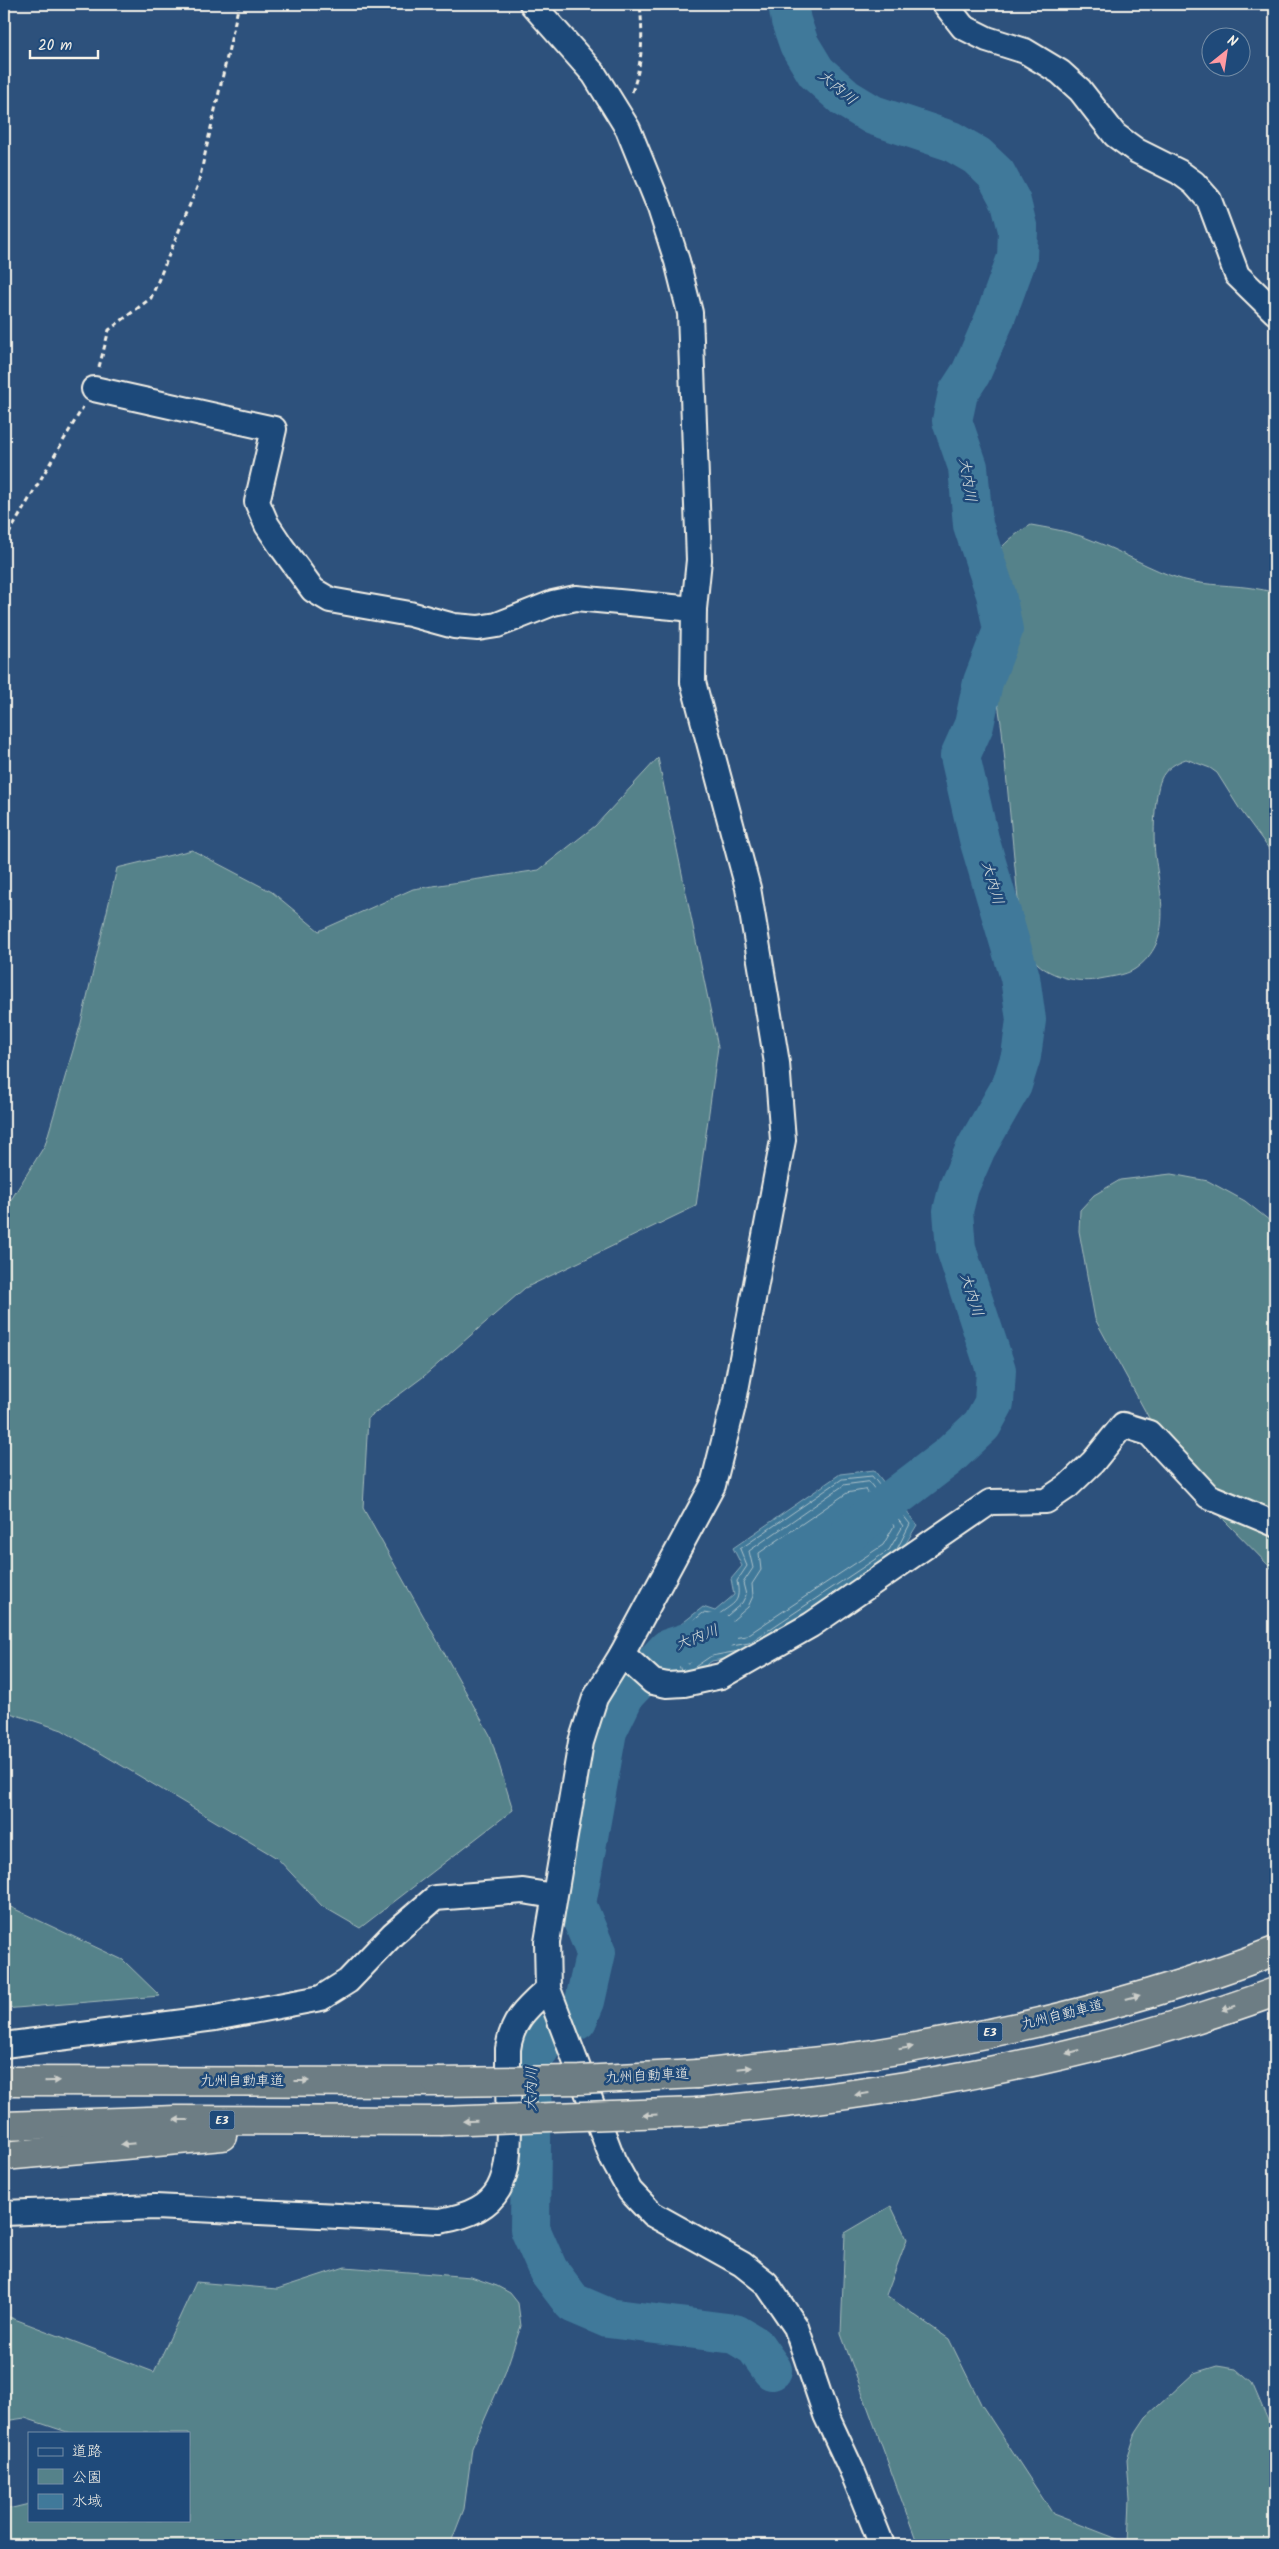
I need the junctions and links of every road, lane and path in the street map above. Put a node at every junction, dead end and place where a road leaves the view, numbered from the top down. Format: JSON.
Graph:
{"nodes":[{"id":1,"x":239,"y":4,"type":"edge"},
{"id":2,"x":532,"y":4,"type":"edge"},
{"id":3,"x":640,"y":4,"type":"edge"},
{"id":4,"x":945,"y":4,"type":"edge"},
{"id":5,"x":622,"y":120,"type":"junction"},
{"id":6,"x":1275,"y":312,"type":"edge"},
{"id":7,"x":94,"y":389,"type":"junction"},
{"id":8,"x":4,"y":542,"type":"edge"},
{"id":9,"x":694,"y":609,"type":"junction"},
{"id":10,"x":1275,"y":1524,"type":"edge"},
{"id":11,"x":622,"y":1654,"type":"junction"},
{"id":12,"x":554,"y":1896,"type":"junction"},
{"id":13,"x":1275,"y":1951,"type":"edge"},
{"id":14,"x":548,"y":1989,"type":"junction"},
{"id":15,"x":1275,"y":1992,"type":"edge"},
{"id":16,"x":4,"y":2045,"type":"edge"},
{"id":17,"x":4,"y":2082,"type":"edge"},
{"id":18,"x":386,"y":2122,"type":"junction"},
{"id":19,"x":4,"y":2126,"type":"edge"},
{"id":20,"x":4,"y":2156,"type":"edge"},
{"id":21,"x":4,"y":2213,"type":"edge"},
{"id":22,"x":882,"y":2545,"type":"edge"}],
"edges":[{"from":1,"to":7,"type":"path"},
{"from":2,"to":5,"type":"street"},
{"from":3,"to":5,"type":"path"},
{"from":4,"to":6,"type":"street"},
{"from":5,"to":9,"type":"street"},
{"from":7,"to":8,"type":"path"},
{"from":7,"to":9,"type":"street"},
{"from":9,"to":11,"type":"street"},
{"from":10,"to":11,"type":"street"},
{"from":11,"to":12,"type":"street"},
{"from":12,"to":14,"type":"street"},
{"from":12,"to":16,"type":"street"},
{"from":17,"to":13,"type":"highway","name":"九州自動車道","number":"E3","one_way":true,"bridge":true},
{"from":14,"to":21,"type":"street"},
{"from":14,"to":22,"type":"street"},
{"from":15,"to":18,"type":"highway","number":"E3","one_way":true,"bridge":true},
{"from":18,"to":19,"type":"highway","number":"E3","one_way":true},
{"from":18,"to":20,"type":"highway","one_way":true}]}
